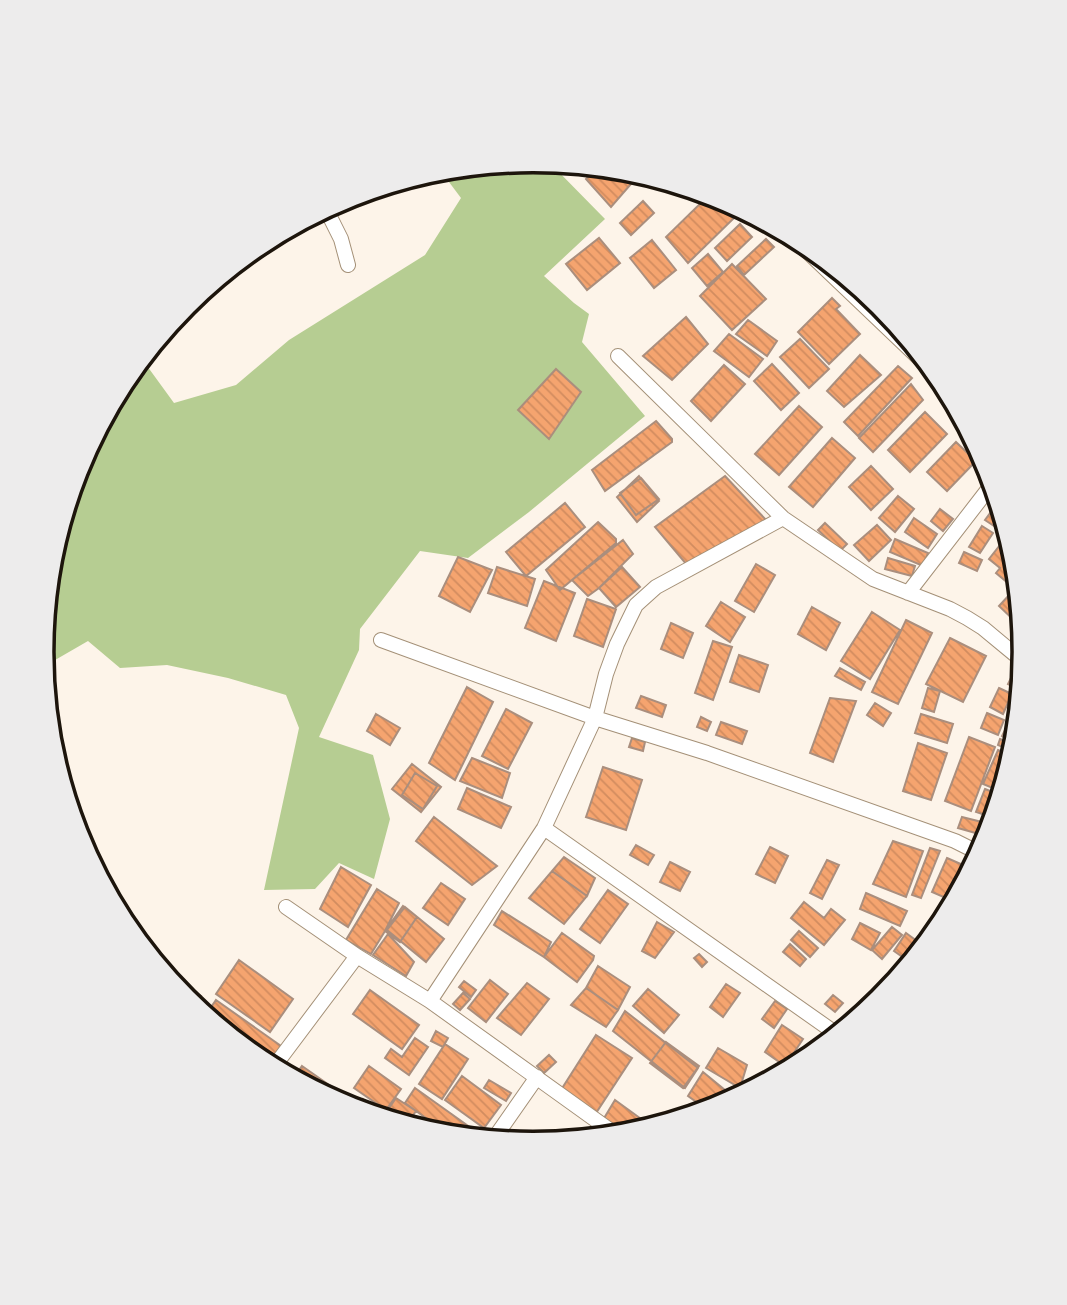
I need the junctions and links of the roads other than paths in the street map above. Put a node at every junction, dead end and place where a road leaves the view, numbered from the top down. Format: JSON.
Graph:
{"nodes":[{"id":1,"x":331,"y":219,"type":"edge"},
{"id":2,"x":348,"y":265,"type":"dead end"},
{"id":3,"x":618,"y":356,"type":"dead end"},
{"id":4,"x":985,"y":493,"type":"edge"},
{"id":5,"x":783,"y":518,"type":"junction"},
{"id":6,"x":908,"y":593,"type":"junction"},
{"id":7,"x":381,"y":640,"type":"dead end"},
{"id":8,"x":1013,"y":653,"type":"edge"},
{"id":9,"x":595,"y":718,"type":"junction"},
{"id":10,"x":544,"y":828,"type":"junction"},
{"id":11,"x":970,"y":848,"type":"edge"},
{"id":12,"x":286,"y":907,"type":"dead end"},
{"id":13,"x":357,"y":956,"type":"junction"},
{"id":14,"x":429,"y":1001,"type":"junction"},
{"id":15,"x":830,"y":1029,"type":"edge"},
{"id":16,"x":280,"y":1059,"type":"edge"},
{"id":17,"x":537,"y":1077,"type":"junction"},
{"id":18,"x":605,"y":1127,"type":"edge"},
{"id":19,"x":499,"y":1131,"type":"edge"}],
"edges":[{"from":1,"to":2,"type":"street"},
{"from":3,"to":5,"type":"street"},
{"from":4,"to":6,"type":"street"},
{"from":5,"to":6,"type":"street"},
{"from":5,"to":9,"type":"street"},
{"from":6,"to":8,"type":"street"},
{"from":7,"to":9,"type":"street"},
{"from":9,"to":10,"type":"street"},
{"from":9,"to":11,"type":"street"},
{"from":10,"to":14,"type":"street"},
{"from":10,"to":15,"type":"street"},
{"from":12,"to":13,"type":"street"},
{"from":13,"to":14,"type":"street"},
{"from":13,"to":16,"type":"street"},
{"from":14,"to":17,"type":"street"},
{"from":17,"to":18,"type":"street"},
{"from":17,"to":19,"type":"street"}]}
